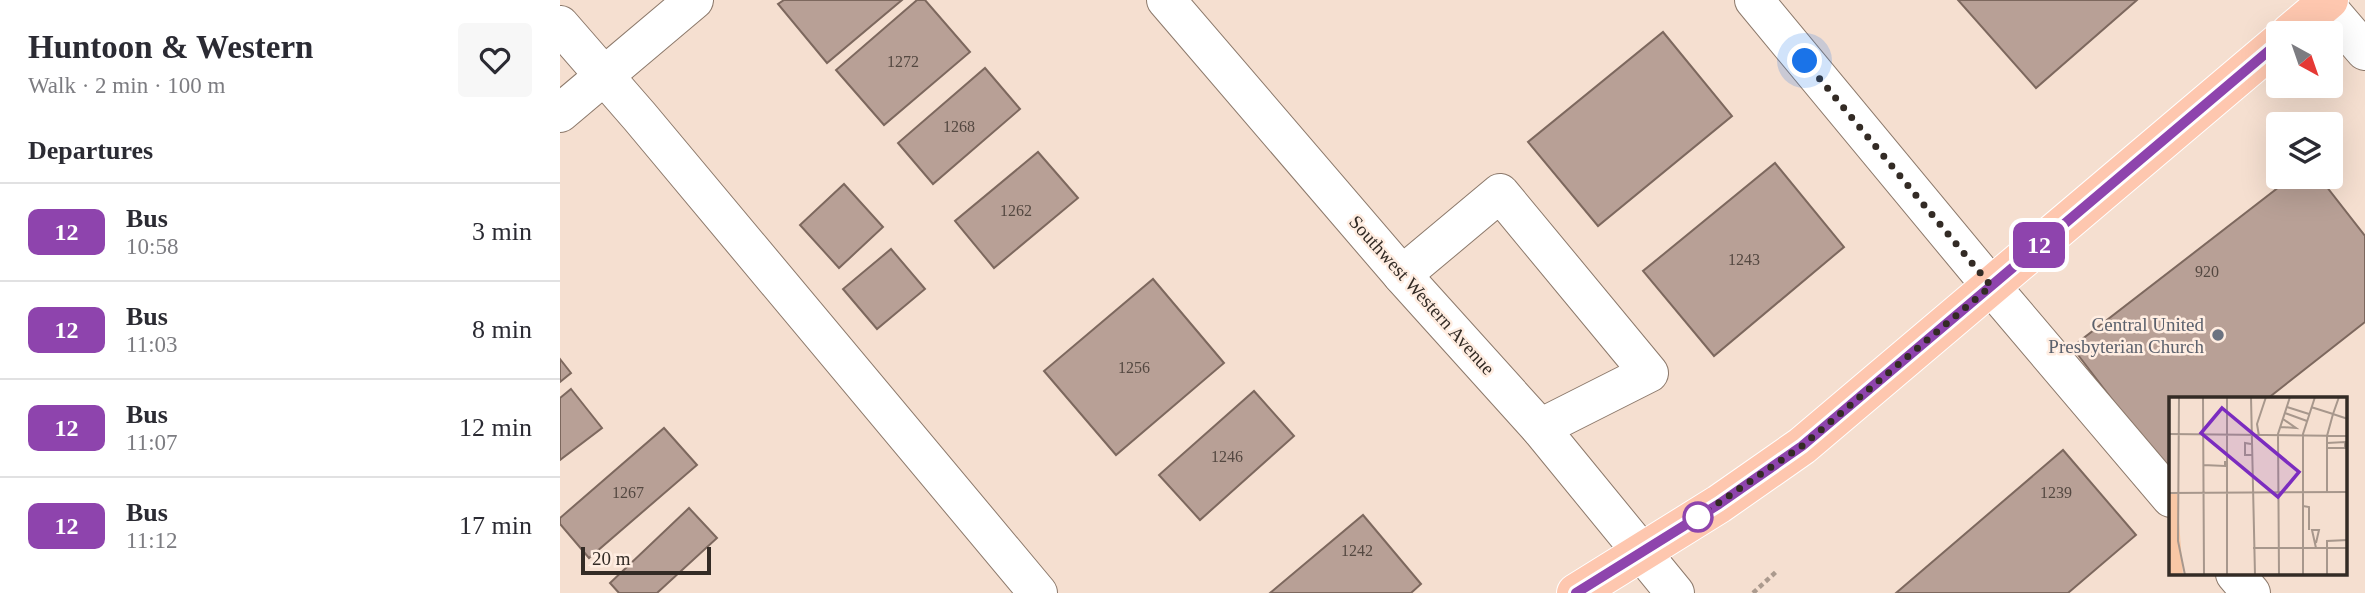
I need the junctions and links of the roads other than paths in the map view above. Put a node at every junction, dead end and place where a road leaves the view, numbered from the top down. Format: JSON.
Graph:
{"nodes":[{"id":1,"x":694,"y":0,"type":"edge"},
{"id":2,"x":1166,"y":0,"type":"edge"},
{"id":3,"x":1754,"y":0,"type":"edge"},
{"id":4,"x":2325,"y":1,"type":"edge"},
{"id":5,"x":2303,"y":21,"type":"edge"},
{"id":6,"x":560,"y":25,"type":"edge"},
{"id":7,"x":2365,"y":51,"type":"edge"},
{"id":8,"x":2266,"y":53,"type":"edge"},
{"id":9,"x":604,"y":76,"type":"junction"},
{"id":10,"x":560,"y":113,"type":"edge"},
{"id":11,"x":1402,"y":275,"type":"junction"},
{"id":12,"x":1991,"y":286,"type":"junction"},
{"id":13,"x":1541,"y":428,"type":"junction"},
{"id":14,"x":2169,"y":496,"type":"edge"},
{"id":15,"x":1640,"y":551,"type":"junction"},
{"id":16,"x":2237,"y":576,"type":"edge"},
{"id":17,"x":1038,"y":593,"type":"edge"},
{"id":18,"x":1576,"y":593,"type":"edge"},
{"id":19,"x":1675,"y":593,"type":"edge"},
{"id":20,"x":2251,"y":593,"type":"edge"}],
"edges":[{"from":1,"to":9,"type":"street"},
{"from":2,"to":11,"type":"street","name":"Southwest Western Avenue"},
{"from":3,"to":12,"type":"street"},
{"from":4,"to":5,"type":"main road"},
{"from":4,"to":7,"type":"street"},
{"from":6,"to":9,"type":"street"},
{"from":8,"to":12,"type":"main road"},
{"from":9,"to":10,"type":"street"},
{"from":9,"to":17,"type":"street"},
{"from":11,"to":13,"type":"street","name":"Southwest Western Avenue"},
{"from":11,"to":13,"type":"street"},
{"from":12,"to":14,"type":"street"},
{"from":12,"to":15,"type":"main road"},
{"from":13,"to":15,"type":"street","name":"Southwest Western Avenue"},
{"from":15,"to":18,"type":"main road"},
{"from":15,"to":19,"type":"street","name":"Southwest Western Avenue"},
{"from":16,"to":20,"type":"street"}]}
